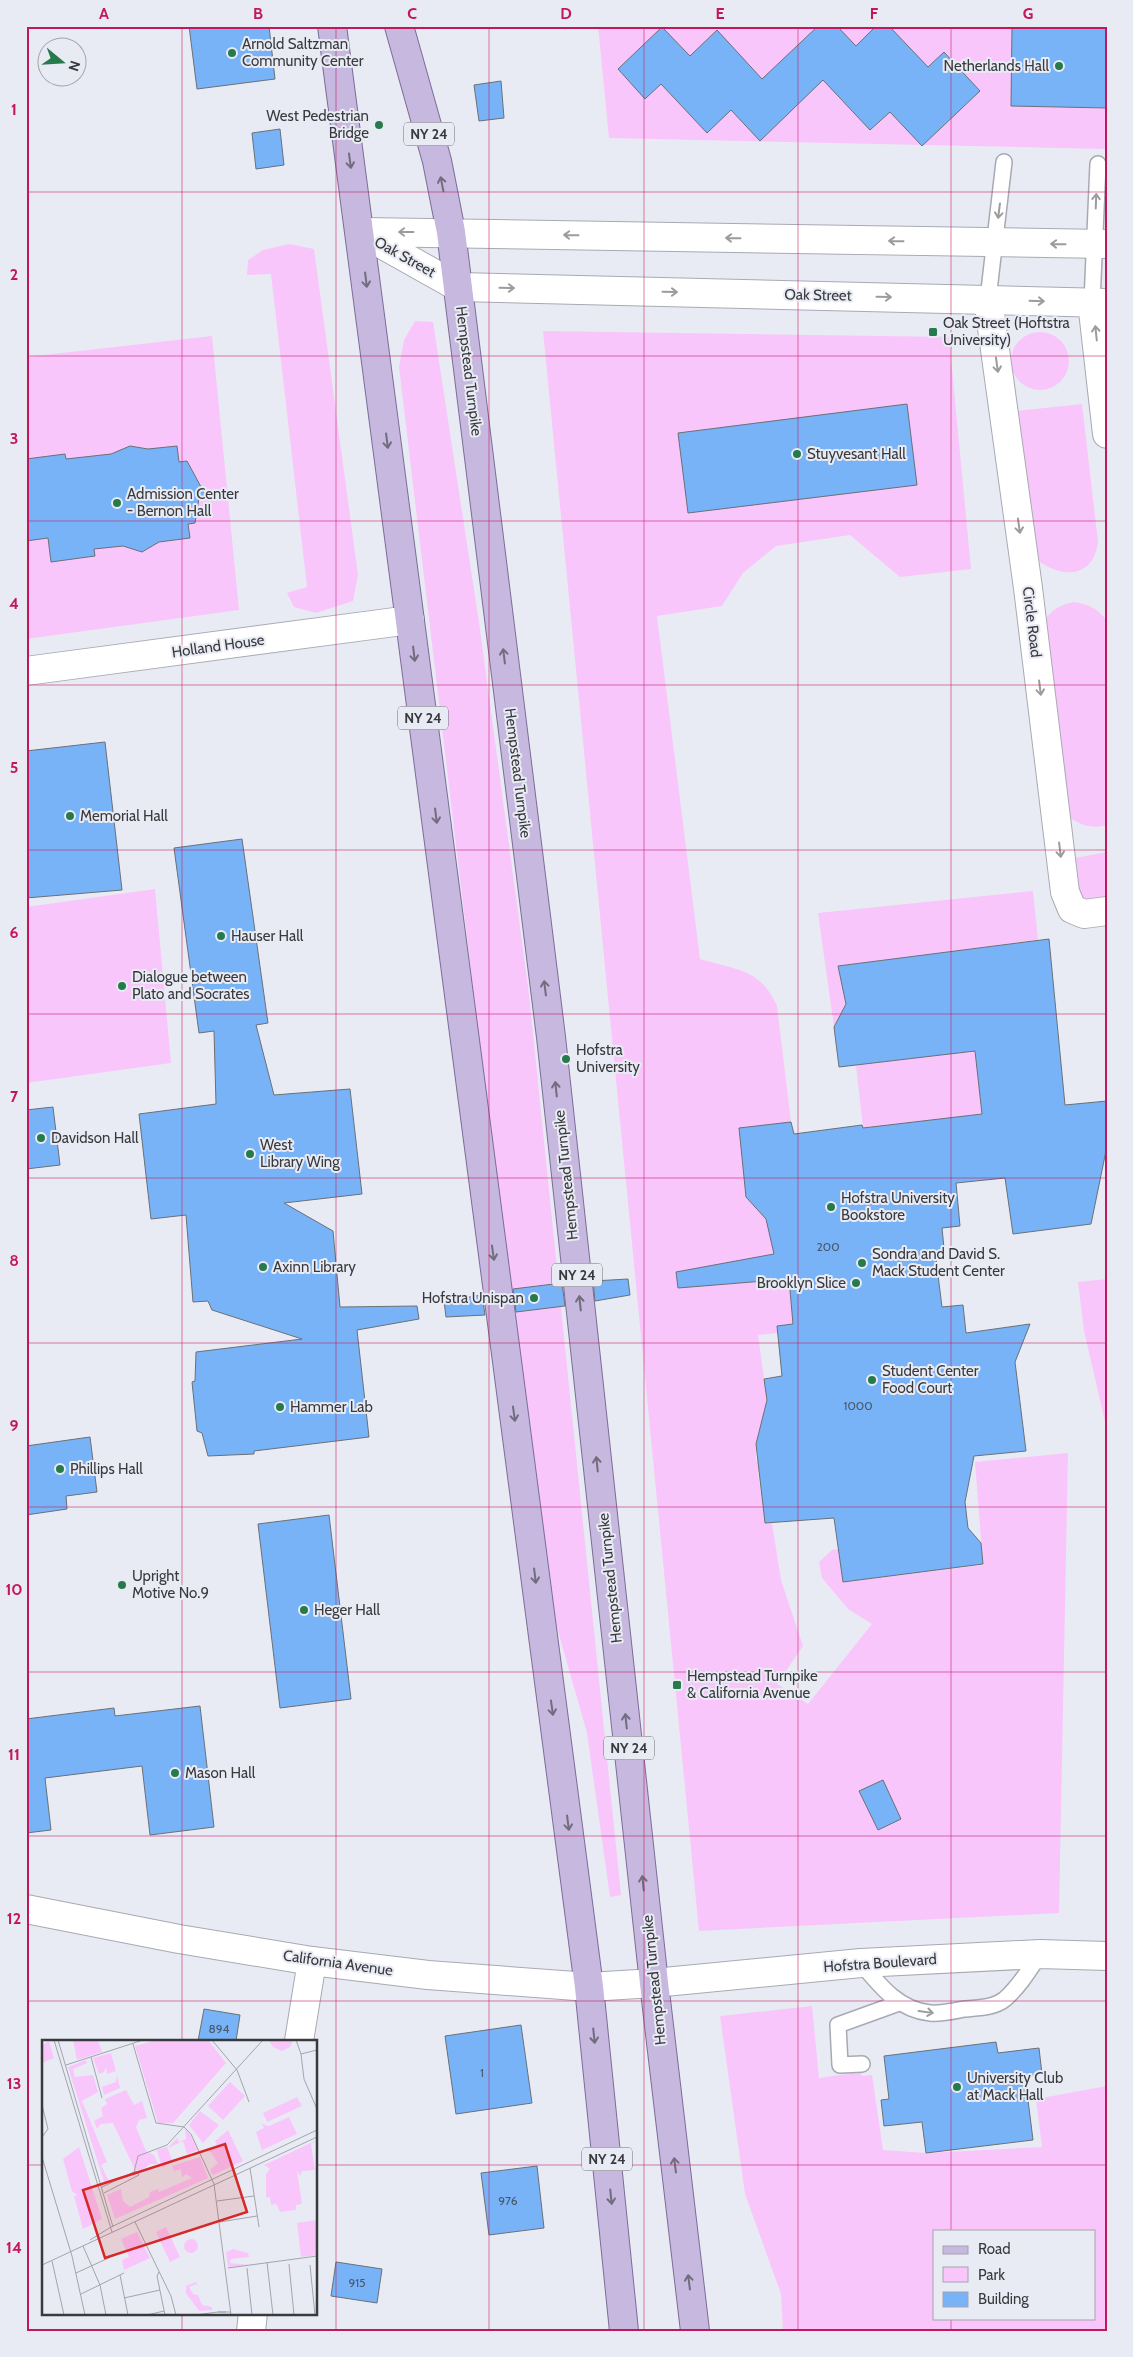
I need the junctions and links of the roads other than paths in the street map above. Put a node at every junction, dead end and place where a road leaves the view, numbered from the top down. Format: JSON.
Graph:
{"nodes":[{"id":1,"x":332,"y":26,"type":"edge"},
{"id":2,"x":398,"y":26,"type":"edge"},
{"id":3,"x":1004,"y":162,"type":"dead end"},
{"id":4,"x":1098,"y":164,"type":"dead end"},
{"id":5,"x":360,"y":232,"type":"junction"},
{"id":6,"x":451,"y":232,"type":"junction"},
{"id":7,"x":995,"y":242,"type":"junction"},
{"id":8,"x":1101,"y":244,"type":"edge"},
{"id":9,"x":458,"y":287,"type":"junction"},
{"id":10,"x":988,"y":299,"type":"junction"},
{"id":11,"x":1100,"y":302,"type":"edge"},
{"id":12,"x":1107,"y":434,"type":"edge"},
{"id":13,"x":410,"y":620,"type":"junction"},
{"id":14,"x":26,"y":671,"type":"edge"},
{"id":15,"x":1107,"y":911,"type":"edge"},
{"id":16,"x":26,"y":1909,"type":"edge"},
{"id":17,"x":1040,"y":1954,"type":"junction"},
{"id":18,"x":1107,"y":1956,"type":"edge"},
{"id":19,"x":312,"y":1961,"type":"junction"},
{"id":20,"x":861,"y":1963,"type":"junction"},
{"id":21,"x":654,"y":1983,"type":"junction"},
{"id":22,"x":589,"y":1987,"type":"junction"},
{"id":23,"x":898,"y":2003,"type":"junction"},
{"id":24,"x":299,"y":2040,"type":"edge"},
{"id":25,"x":862,"y":2064,"type":"dead end"},
{"id":26,"x":253,"y":2314,"type":"edge"},
{"id":27,"x":251,"y":2331,"type":"edge"},
{"id":28,"x":624,"y":2331,"type":"edge"},
{"id":29,"x":695,"y":2331,"type":"edge"}],
"edges":[{"from":1,"to":5,"type":"main road","number":"NY 24","one_way":true},
{"from":6,"to":2,"type":"main road","name":"Hempstead Turnpike","number":"NY 24","one_way":true},
{"from":3,"to":7,"type":"lane","one_way":true},
{"from":8,"to":4,"type":"lane","one_way":true},
{"from":6,"to":5,"type":"street","name":"Oak Street","one_way":true},
{"from":5,"to":9,"type":"street","name":"Oak Street"},
{"from":5,"to":13,"type":"main road","number":"NY 24","one_way":true},
{"from":7,"to":6,"type":"street","name":"Oak Street","one_way":true},
{"from":6,"to":9,"type":"main road","name":"Hempstead Turnpike","number":"NY 24"},
{"from":8,"to":7,"type":"street","name":"Oak Street","one_way":true},
{"from":7,"to":10,"type":"lane"},
{"from":8,"to":11,"type":"lane"},
{"from":9,"to":10,"type":"street","name":"Oak Street","one_way":true},
{"from":21,"to":9,"type":"main road","name":"Hempstead Turnpike","number":"NY 24","one_way":true},
{"from":10,"to":11,"type":"street","name":"Oak Street","one_way":true},
{"from":10,"to":15,"type":"street","name":"Circle Road","one_way":true},
{"from":12,"to":11,"type":"street","one_way":true},
{"from":13,"to":14,"type":"street","name":"Holland House"},
{"from":13,"to":22,"type":"main road","number":"NY 24","one_way":true},
{"from":16,"to":19,"type":"street","name":"California Avenue"},
{"from":17,"to":18,"type":"street","name":"Hofstra Boulevard"},
{"from":17,"to":20,"type":"street","name":"Hofstra Boulevard"},
{"from":23,"to":17,"type":"lane","one_way":true},
{"from":19,"to":22,"type":"street","name":"California Avenue"},
{"from":19,"to":24,"type":"street"},
{"from":20,"to":21,"type":"street","name":"Hofstra Boulevard"},
{"from":20,"to":23,"type":"lane"},
{"from":21,"to":22,"type":"street","name":"California Avenue"},
{"from":29,"to":21,"type":"main road","name":"Hempstead Turnpike","number":"NY 24","one_way":true},
{"from":22,"to":28,"type":"main road","number":"NY 24","one_way":true},
{"from":23,"to":25,"type":"lane"},
{"from":26,"to":27,"type":"street"}]}
